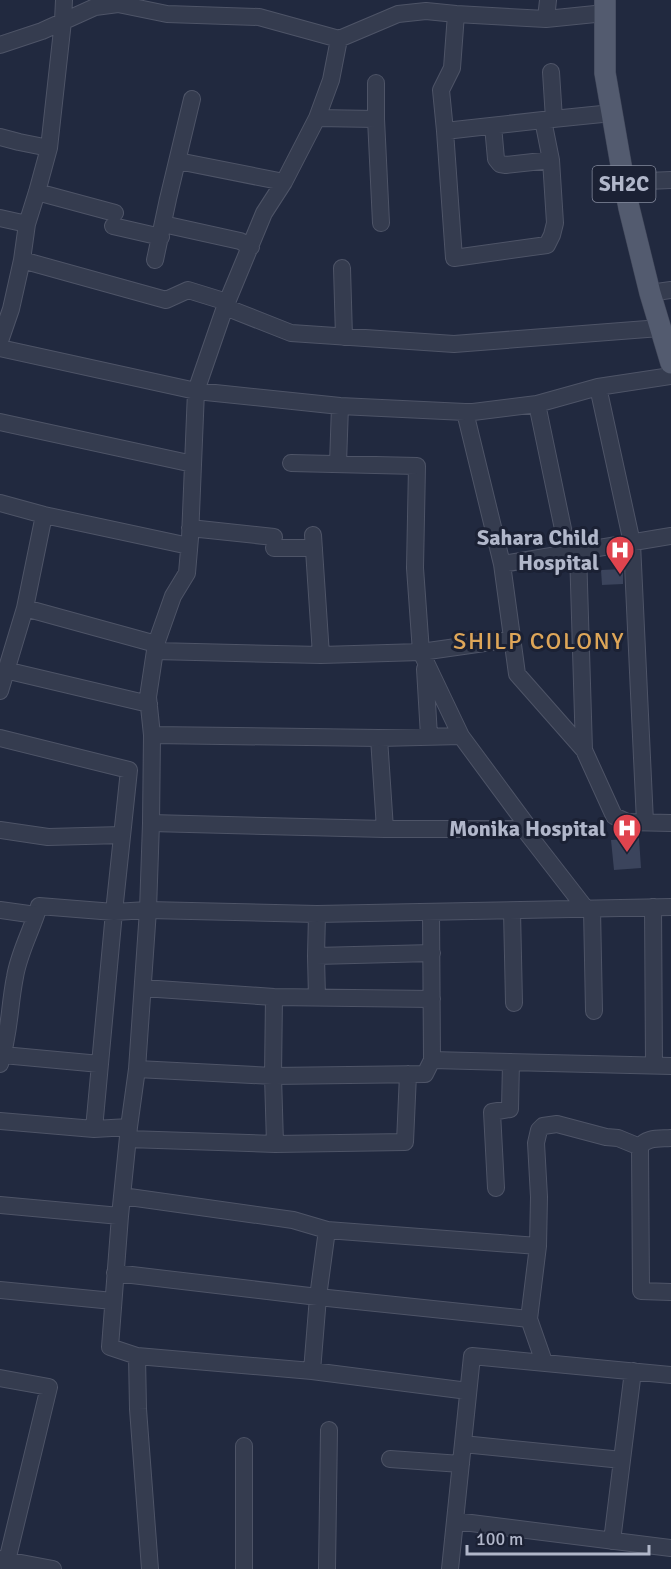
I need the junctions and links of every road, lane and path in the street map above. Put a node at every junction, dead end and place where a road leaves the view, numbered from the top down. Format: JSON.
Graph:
{"nodes":[{"id":1,"x":64,"y":0,"type":"edge"},
{"id":2,"x":548,"y":0,"type":"edge"},
{"id":3,"x":426,"y":6,"type":"edge"},
{"id":4,"x":168,"y":7,"type":"edge"},
{"id":5,"x":605,"y":7,"type":"edge"},
{"id":6,"x":456,"y":15,"type":"junction"},
{"id":7,"x":546,"y":19,"type":"junction"},
{"id":8,"x":63,"y":21,"type":"junction"},
{"id":9,"x":339,"y":39,"type":"junction"},
{"id":10,"x":0,"y":45,"type":"edge"},
{"id":11,"x":551,"y":72,"type":"dead end"},
{"id":12,"x":376,"y":83,"type":"dead end"},
{"id":13,"x":192,"y":99,"type":"dead end"},
{"id":14,"x":612,"y":113,"type":"junction"},
{"id":15,"x":317,"y":118,"type":"junction"},
{"id":16,"x":376,"y":119,"type":"junction"},
{"id":17,"x":548,"y":120,"type":"junction"},
{"id":18,"x":493,"y":126,"type":"junction"},
{"id":19,"x":445,"y":131,"type":"junction"},
{"id":20,"x":0,"y":137,"type":"edge"},
{"id":21,"x":49,"y":148,"type":"junction"},
{"id":22,"x":551,"y":160,"type":"junction"},
{"id":23,"x":178,"y":161,"type":"junction"},
{"id":24,"x":671,"y":180,"type":"edge"},
{"id":25,"x":284,"y":182,"type":"junction"},
{"id":26,"x":624,"y":182,"type":"junction"},
{"id":27,"x":38,"y":192,"type":"junction"},
{"id":28,"x":0,"y":218,"type":"edge"},
{"id":29,"x":27,"y":224,"type":"junction"},
{"id":30,"x":381,"y":224,"type":"dead end"},
{"id":31,"x":162,"y":230,"type":"junction"},
{"id":32,"x":251,"y":247,"type":"junction"},
{"id":33,"x":22,"y":260,"type":"junction"},
{"id":34,"x":155,"y":260,"type":"dead end"},
{"id":35,"x":342,"y":268,"type":"dead end"},
{"id":36,"x":661,"y":292,"type":"edge"},
{"id":37,"x":226,"y":304,"type":"junction"},
{"id":38,"x":660,"y":328,"type":"junction"},
{"id":39,"x":344,"y":337,"type":"junction"},
{"id":40,"x":0,"y":341,"type":"edge"},
{"id":41,"x":0,"y":348,"type":"edge"},
{"id":42,"x":671,"y":363,"type":"edge"},
{"id":43,"x":671,"y":376,"type":"edge"},
{"id":44,"x":598,"y":387,"type":"junction"},
{"id":45,"x":196,"y":391,"type":"junction"},
{"id":46,"x":537,"y":404,"type":"junction"},
{"id":47,"x":340,"y":406,"type":"junction"},
{"id":48,"x":465,"y":412,"type":"junction"},
{"id":49,"x":0,"y":422,"type":"edge"},
{"id":50,"x":291,"y":463,"type":"dead end"},
{"id":51,"x":193,"y":464,"type":"junction"},
{"id":52,"x":338,"y":464,"type":"junction"},
{"id":53,"x":0,"y":503,"type":"edge"},
{"id":54,"x":44,"y":515,"type":"junction"},
{"id":55,"x":190,"y":528,"type":"junction"},
{"id":56,"x":671,"y":536,"type":"edge"},
{"id":57,"x":632,"y":543,"type":"junction"},
{"id":58,"x":189,"y":546,"type":"junction"},
{"id":59,"x":573,"y":552,"type":"junction"},
{"id":60,"x":502,"y":564,"type":"junction"},
{"id":61,"x":25,"y":608,"type":"junction"},
{"id":62,"x":513,"y":639,"type":"junction"},
{"id":63,"x":155,"y":648,"type":"junction"},
{"id":64,"x":321,"y":655,"type":"junction"},
{"id":65,"x":422,"y":656,"type":"junction"},
{"id":66,"x":5,"y":670,"type":"junction"},
{"id":67,"x":0,"y":692,"type":"edge"},
{"id":68,"x":149,"y":704,"type":"junction"},
{"id":69,"x":152,"y":735,"type":"junction"},
{"id":70,"x":429,"y":736,"type":"junction"},
{"id":71,"x":461,"y":736,"type":"junction"},
{"id":72,"x":0,"y":738,"type":"edge"},
{"id":73,"x":379,"y":738,"type":"junction"},
{"id":74,"x":585,"y":750,"type":"junction"},
{"id":75,"x":645,"y":822,"type":"junction"},
{"id":76,"x":671,"y":823,"type":"edge"},
{"id":77,"x":151,"y":824,"type":"junction"},
{"id":78,"x":524,"y":829,"type":"junction"},
{"id":79,"x":0,"y":830,"type":"edge"},
{"id":80,"x":385,"y":830,"type":"junction"},
{"id":81,"x":122,"y":836,"type":"junction"},
{"id":82,"x":653,"y":907,"type":"junction"},
{"id":83,"x":671,"y":907,"type":"edge"},
{"id":84,"x":148,"y":909,"type":"junction"},
{"id":85,"x":589,"y":909,"type":"junction"},
{"id":86,"x":0,"y":910,"type":"edge"},
{"id":87,"x":512,"y":911,"type":"junction"},
{"id":88,"x":114,"y":912,"type":"junction"},
{"id":89,"x":431,"y":912,"type":"junction"},
{"id":90,"x":317,"y":914,"type":"junction"},
{"id":91,"x":36,"y":915,"type":"junction"},
{"id":92,"x":432,"y":953,"type":"junction"},
{"id":93,"x":316,"y":956,"type":"junction"},
{"id":94,"x":143,"y":988,"type":"junction"},
{"id":95,"x":274,"y":997,"type":"junction"},
{"id":96,"x":317,"y":998,"type":"junction"},
{"id":97,"x":432,"y":999,"type":"junction"},
{"id":98,"x":514,"y":1003,"type":"dead end"},
{"id":99,"x":594,"y":1011,"type":"dead end"},
{"id":100,"x":4,"y":1027,"type":"edge"},
{"id":101,"x":2,"y":1060,"type":"edge"},
{"id":102,"x":432,"y":1060,"type":"junction"},
{"id":103,"x":511,"y":1062,"type":"junction"},
{"id":104,"x":100,"y":1064,"type":"junction"},
{"id":105,"x":662,"y":1066,"type":"edge"},
{"id":106,"x":137,"y":1070,"type":"junction"},
{"id":107,"x":408,"y":1074,"type":"junction"},
{"id":108,"x":273,"y":1076,"type":"junction"},
{"id":109,"x":0,"y":1121,"type":"edge"},
{"id":110,"x":94,"y":1129,"type":"junction"},
{"id":111,"x":128,"y":1133,"type":"junction"},
{"id":112,"x":671,"y":1138,"type":"edge"},
{"id":113,"x":275,"y":1144,"type":"junction"},
{"id":114,"x":640,"y":1147,"type":"junction"},
{"id":115,"x":496,"y":1188,"type":"dead end"},
{"id":116,"x":122,"y":1196,"type":"junction"},
{"id":117,"x":0,"y":1205,"type":"edge"},
{"id":118,"x":120,"y":1216,"type":"junction"},
{"id":119,"x":327,"y":1230,"type":"junction"},
{"id":120,"x":538,"y":1246,"type":"junction"},
{"id":121,"x":115,"y":1273,"type":"junction"},
{"id":122,"x":0,"y":1290,"type":"edge"},
{"id":123,"x":671,"y":1292,"type":"edge"},
{"id":124,"x":318,"y":1296,"type":"junction"},
{"id":125,"x":113,"y":1301,"type":"junction"},
{"id":126,"x":529,"y":1319,"type":"junction"},
{"id":127,"x":137,"y":1356,"type":"junction"},
{"id":128,"x":544,"y":1362,"type":"junction"},
{"id":129,"x":312,"y":1371,"type":"junction"},
{"id":130,"x":633,"y":1371,"type":"junction"},
{"id":131,"x":671,"y":1375,"type":"edge"},
{"id":132,"x":0,"y":1378,"type":"edge"},
{"id":133,"x":468,"y":1391,"type":"junction"},
{"id":134,"x":329,"y":1430,"type":"dead end"},
{"id":135,"x":463,"y":1444,"type":"junction"},
{"id":136,"x":244,"y":1446,"type":"dead end"},
{"id":137,"x":390,"y":1459,"type":"dead end"},
{"id":138,"x":622,"y":1460,"type":"junction"},
{"id":139,"x":461,"y":1464,"type":"junction"},
{"id":140,"x":455,"y":1521,"type":"junction"},
{"id":141,"x":612,"y":1541,"type":"junction"},
{"id":142,"x":671,"y":1548,"type":"edge"},
{"id":143,"x":4,"y":1563,"type":"edge"},
{"id":144,"x":53,"y":1569,"type":"edge"},
{"id":145,"x":150,"y":1569,"type":"edge"},
{"id":146,"x":244,"y":1569,"type":"edge"},
{"id":147,"x":327,"y":1569,"type":"edge"},
{"id":148,"x":450,"y":1569,"type":"edge"}],
"edges":[{"from":1,"to":8,"type":"street"},
{"from":2,"to":7,"type":"street"},
{"from":3,"to":6,"type":"street"},
{"from":3,"to":9,"type":"street"},
{"from":4,"to":8,"type":"street"},
{"from":4,"to":9,"type":"street"},
{"from":5,"to":7,"type":"street"},
{"from":5,"to":14,"type":"main road","number":"SH2C"},
{"from":6,"to":7,"type":"street"},
{"from":6,"to":19,"type":"street"},
{"from":8,"to":10,"type":"street"},
{"from":8,"to":21,"type":"street"},
{"from":9,"to":15,"type":"street"},
{"from":11,"to":17,"type":"street"},
{"from":12,"to":16,"type":"street"},
{"from":13,"to":23,"type":"street"},
{"from":14,"to":17,"type":"street"},
{"from":14,"to":26,"type":"main road","number":"SH2C"},
{"from":15,"to":16,"type":"street"},
{"from":15,"to":25,"type":"street"},
{"from":16,"to":30,"type":"street"},
{"from":17,"to":18,"type":"street"},
{"from":17,"to":22,"type":"street"},
{"from":18,"to":19,"type":"street"},
{"from":18,"to":22,"type":"street"},
{"from":19,"to":22,"type":"street"},
{"from":20,"to":21,"type":"street"},
{"from":21,"to":27,"type":"street"},
{"from":23,"to":25,"type":"street"},
{"from":23,"to":31,"type":"street"},
{"from":24,"to":26,"type":"street"},
{"from":25,"to":32,"type":"street"},
{"from":26,"to":36,"type":"main road","number":"SH2C"},
{"from":27,"to":29,"type":"street"},
{"from":27,"to":31,"type":"street"},
{"from":28,"to":29,"type":"street"},
{"from":29,"to":33,"type":"street"},
{"from":31,"to":32,"type":"street"},
{"from":31,"to":34,"type":"street"},
{"from":32,"to":37,"type":"street"},
{"from":33,"to":37,"type":"street"},
{"from":33,"to":40,"type":"street"},
{"from":35,"to":39,"type":"street"},
{"from":36,"to":38,"type":"main road","number":"SH2C"},
{"from":37,"to":39,"type":"street"},
{"from":37,"to":45,"type":"street"},
{"from":38,"to":39,"type":"street"},
{"from":38,"to":42,"type":"main road","number":"SH2C"},
{"from":41,"to":45,"type":"street"},
{"from":43,"to":44,"type":"street"},
{"from":44,"to":46,"type":"street"},
{"from":44,"to":57,"type":"street"},
{"from":45,"to":47,"type":"street"},
{"from":45,"to":51,"type":"street"},
{"from":46,"to":48,"type":"street"},
{"from":46,"to":59,"type":"street"},
{"from":47,"to":48,"type":"street"},
{"from":47,"to":52,"type":"street"},
{"from":48,"to":60,"type":"street"},
{"from":49,"to":51,"type":"street"},
{"from":50,"to":52,"type":"street"},
{"from":51,"to":55,"type":"street"},
{"from":52,"to":65,"type":"street"},
{"from":53,"to":54,"type":"street"},
{"from":54,"to":58,"type":"street"},
{"from":54,"to":61,"type":"street"},
{"from":55,"to":58,"type":"street"},
{"from":55,"to":64,"type":"street"},
{"from":56,"to":57,"type":"street"},
{"from":57,"to":59,"type":"street"},
{"from":57,"to":75,"type":"street"},
{"from":58,"to":63,"type":"street"},
{"from":59,"to":60,"type":"street"},
{"from":59,"to":74,"type":"street"},
{"from":60,"to":62,"type":"street"},
{"from":61,"to":63,"type":"street"},
{"from":61,"to":66,"type":"street"},
{"from":62,"to":65,"type":"street"},
{"from":62,"to":74,"type":"street"},
{"from":63,"to":64,"type":"street"},
{"from":63,"to":68,"type":"street"},
{"from":64,"to":65,"type":"street"},
{"from":65,"to":70,"type":"street"},
{"from":65,"to":71,"type":"street"},
{"from":66,"to":67,"type":"street"},
{"from":66,"to":68,"type":"street"},
{"from":68,"to":69,"type":"street"},
{"from":69,"to":73,"type":"street"},
{"from":69,"to":77,"type":"street"},
{"from":70,"to":71,"type":"street"},
{"from":70,"to":73,"type":"street"},
{"from":71,"to":78,"type":"street"},
{"from":72,"to":81,"type":"street"},
{"from":73,"to":80,"type":"street"},
{"from":74,"to":75,"type":"street"},
{"from":75,"to":76,"type":"street"},
{"from":77,"to":80,"type":"street"},
{"from":77,"to":84,"type":"street"},
{"from":78,"to":80,"type":"street"},
{"from":78,"to":85,"type":"street"},
{"from":79,"to":81,"type":"street"},
{"from":81,"to":88,"type":"street"},
{"from":82,"to":83,"type":"street"},
{"from":82,"to":85,"type":"street"},
{"from":82,"to":105,"type":"street"},
{"from":84,"to":88,"type":"street"},
{"from":84,"to":90,"type":"street"},
{"from":84,"to":94,"type":"street"},
{"from":85,"to":87,"type":"street"},
{"from":85,"to":99,"type":"street"},
{"from":86,"to":91,"type":"street"},
{"from":87,"to":89,"type":"street"},
{"from":87,"to":98,"type":"street"},
{"from":88,"to":91,"type":"street"},
{"from":88,"to":104,"type":"street"},
{"from":89,"to":90,"type":"street"},
{"from":89,"to":92,"type":"street"},
{"from":90,"to":93,"type":"street"},
{"from":91,"to":100,"type":"street"},
{"from":92,"to":93,"type":"street"},
{"from":92,"to":97,"type":"street"},
{"from":93,"to":96,"type":"street"},
{"from":94,"to":95,"type":"street"},
{"from":94,"to":106,"type":"street"},
{"from":95,"to":96,"type":"street"},
{"from":95,"to":108,"type":"street"},
{"from":96,"to":97,"type":"street"},
{"from":97,"to":102,"type":"street"},
{"from":100,"to":101,"type":"street"},
{"from":101,"to":104,"type":"street"},
{"from":102,"to":103,"type":"street"},
{"from":102,"to":107,"type":"street"},
{"from":103,"to":105,"type":"street"},
{"from":103,"to":115,"type":"street"},
{"from":104,"to":110,"type":"street"},
{"from":106,"to":108,"type":"street"},
{"from":106,"to":111,"type":"street"},
{"from":107,"to":108,"type":"street"},
{"from":107,"to":113,"type":"street"},
{"from":108,"to":113,"type":"street"},
{"from":109,"to":110,"type":"street"},
{"from":110,"to":111,"type":"street"},
{"from":111,"to":113,"type":"street"},
{"from":111,"to":116,"type":"street"},
{"from":112,"to":114,"type":"street"},
{"from":114,"to":120,"type":"street"},
{"from":114,"to":123,"type":"street"},
{"from":116,"to":118,"type":"street"},
{"from":116,"to":119,"type":"street"},
{"from":117,"to":118,"type":"street"},
{"from":118,"to":121,"type":"street"},
{"from":119,"to":120,"type":"street"},
{"from":119,"to":124,"type":"street"},
{"from":120,"to":126,"type":"street"},
{"from":121,"to":124,"type":"street"},
{"from":121,"to":125,"type":"street"},
{"from":122,"to":125,"type":"street"},
{"from":124,"to":126,"type":"street"},
{"from":124,"to":129,"type":"street"},
{"from":125,"to":127,"type":"street"},
{"from":126,"to":128,"type":"street"},
{"from":127,"to":129,"type":"street"},
{"from":127,"to":145,"type":"street"},
{"from":128,"to":130,"type":"street"},
{"from":128,"to":133,"type":"street"},
{"from":129,"to":133,"type":"street"},
{"from":130,"to":131,"type":"street"},
{"from":130,"to":138,"type":"street"},
{"from":132,"to":143,"type":"street"},
{"from":133,"to":135,"type":"street"},
{"from":134,"to":147,"type":"street"},
{"from":135,"to":138,"type":"street"},
{"from":135,"to":139,"type":"street"},
{"from":136,"to":146,"type":"street"},
{"from":137,"to":139,"type":"street"},
{"from":138,"to":141,"type":"street"},
{"from":139,"to":140,"type":"street"},
{"from":140,"to":141,"type":"street"},
{"from":140,"to":148,"type":"street"},
{"from":141,"to":142,"type":"street"},
{"from":143,"to":144,"type":"street"}]}
